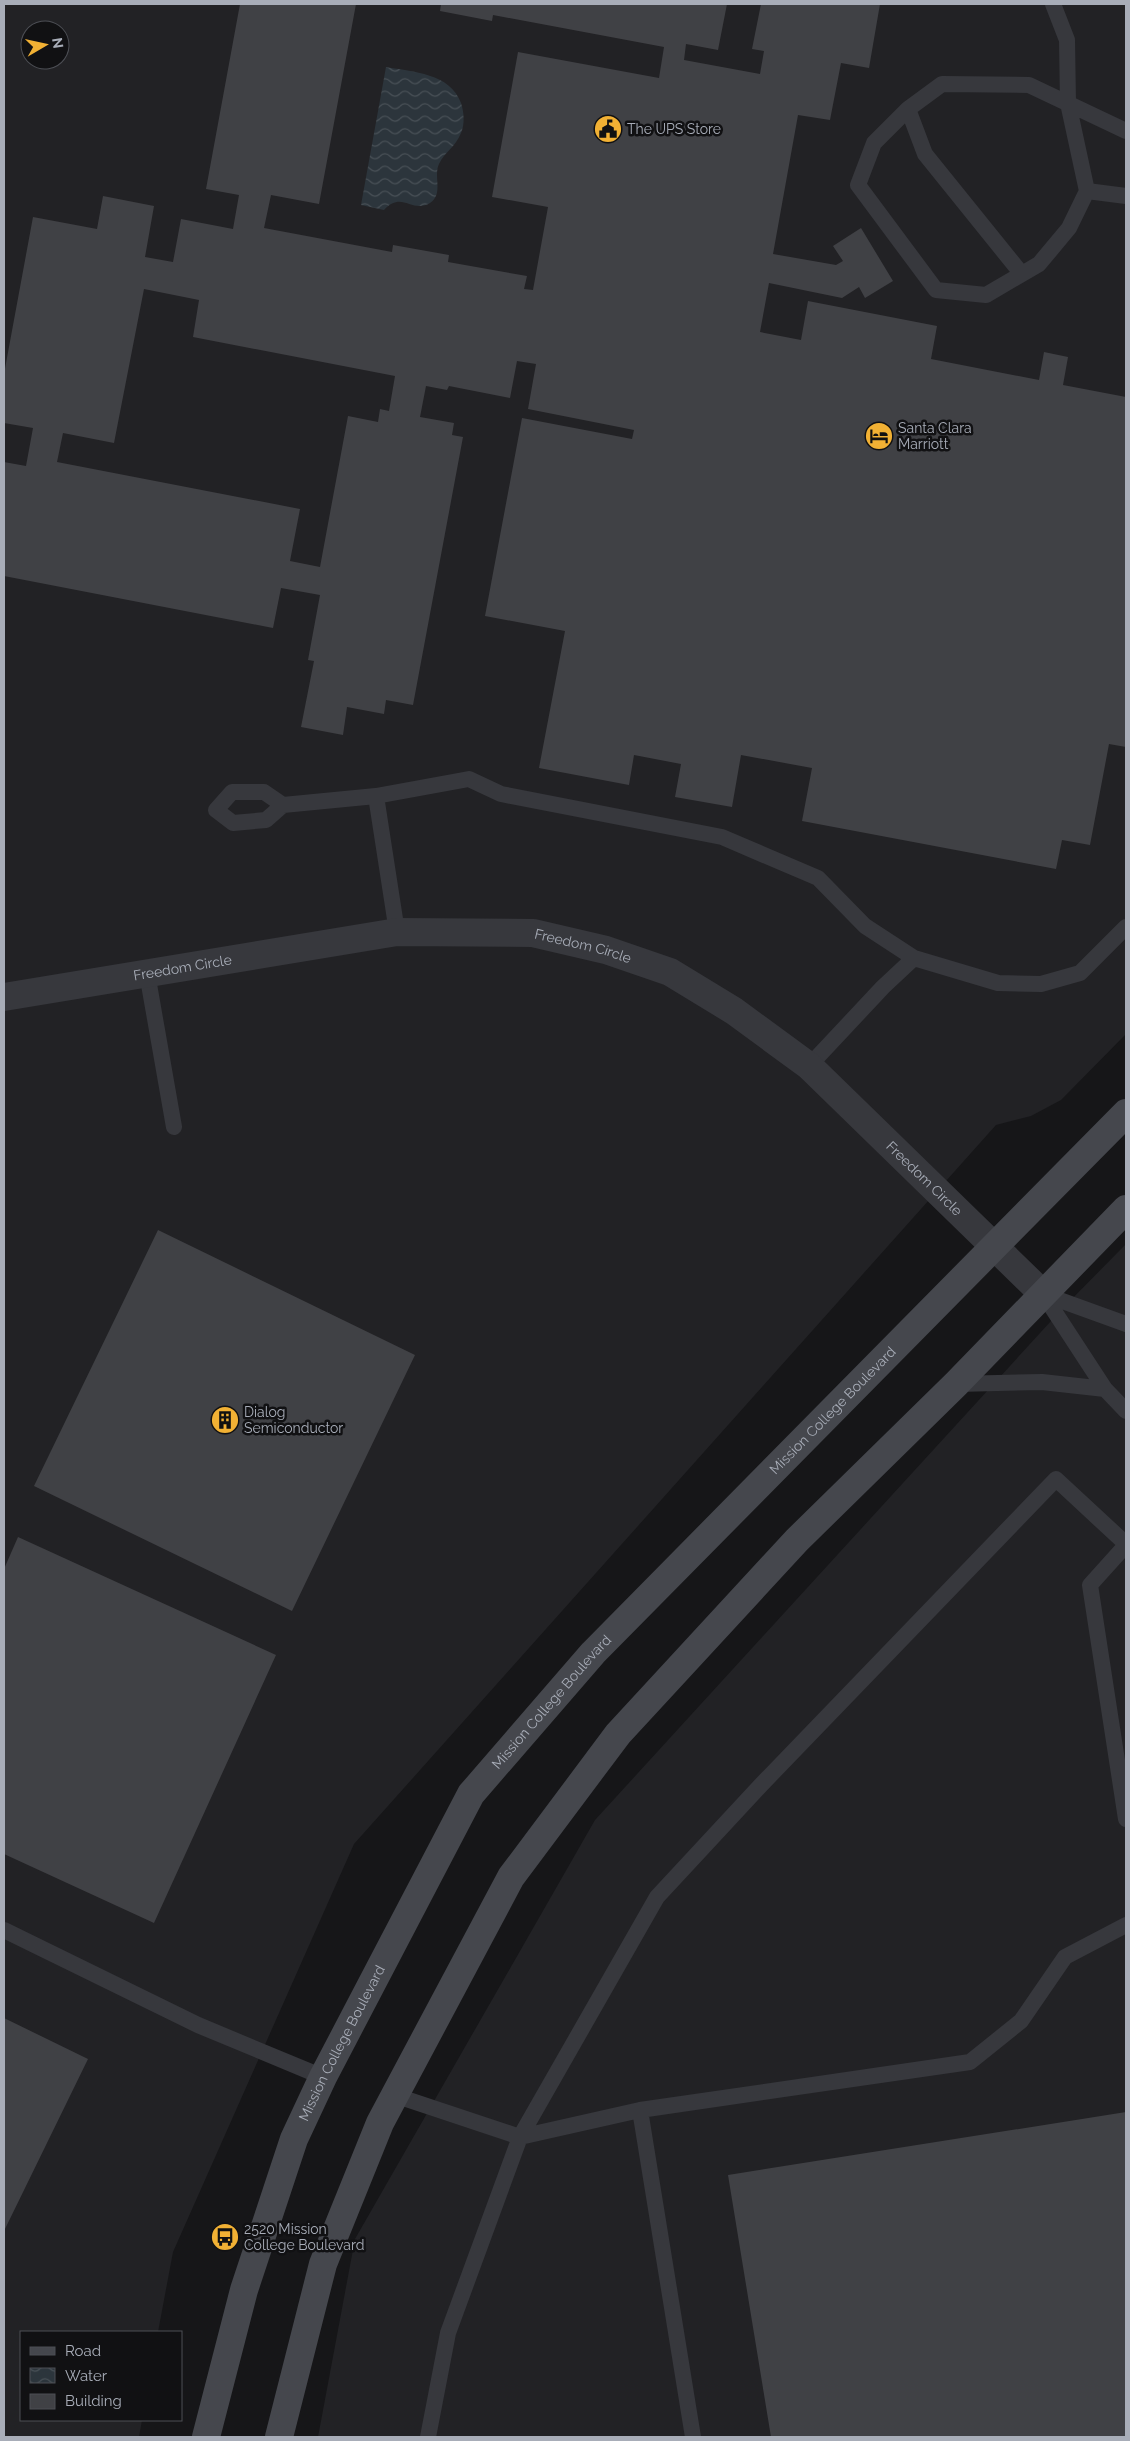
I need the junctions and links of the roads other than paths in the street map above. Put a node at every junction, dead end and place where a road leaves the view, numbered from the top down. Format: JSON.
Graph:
{"nodes":[{"id":1,"x":1054,"y":4,"type":"edge"},
{"id":2,"x":1068,"y":103,"type":"junction"},
{"id":3,"x":908,"y":109,"type":"junction"},
{"id":4,"x":1126,"y":131,"type":"edge"},
{"id":5,"x":1087,"y":191,"type":"junction"},
{"id":6,"x":1126,"y":196,"type":"edge"},
{"id":7,"x":1022,"y":273,"type":"junction"},
{"id":8,"x":376,"y":796,"type":"junction"},
{"id":9,"x":283,"y":805,"type":"dead end"},
{"id":10,"x":1126,"y":927,"type":"edge"},
{"id":11,"x":396,"y":932,"type":"junction"},
{"id":12,"x":914,"y":958,"type":"junction"},
{"id":13,"x":147,"y":973,"type":"junction"},
{"id":14,"x":4,"y":997,"type":"edge"},
{"id":15,"x":809,"y":1066,"type":"junction"},
{"id":16,"x":1126,"y":1113,"type":"edge"},
{"id":17,"x":174,"y":1127,"type":"dead end"},
{"id":18,"x":1126,"y":1209,"type":"edge"},
{"id":19,"x":994,"y":1247,"type":"junction"},
{"id":20,"x":1043,"y":1294,"type":"junction"},
{"id":21,"x":1126,"y":1324,"type":"edge"},
{"id":22,"x":956,"y":1384,"type":"junction"},
{"id":23,"x":1105,"y":1389,"type":"junction"},
{"id":24,"x":1126,"y":1411,"type":"edge"},
{"id":25,"x":1126,"y":1545,"type":"edge"},
{"id":26,"x":1126,"y":1819,"type":"edge"},
{"id":27,"x":1126,"y":1925,"type":"edge"},
{"id":28,"x":4,"y":1930,"type":"edge"},
{"id":29,"x":323,"y":2077,"type":"junction"},
{"id":30,"x":394,"y":2095,"type":"junction"},
{"id":31,"x":640,"y":2110,"type":"junction"},
{"id":32,"x":520,"y":2137,"type":"junction"},
{"id":33,"x":206,"y":2437,"type":"edge"},
{"id":34,"x":279,"y":2437,"type":"edge"},
{"id":35,"x":428,"y":2437,"type":"edge"},
{"id":36,"x":693,"y":2437,"type":"edge"}],
"edges":[{"from":1,"to":2,"type":"lane"},
{"from":2,"to":3,"type":"lane"},
{"from":2,"to":4,"type":"lane"},
{"from":2,"to":5,"type":"lane"},
{"from":3,"to":7,"type":"lane"},
{"from":3,"to":7,"type":"lane"},
{"from":5,"to":6,"type":"lane"},
{"from":5,"to":7,"type":"lane"},
{"from":8,"to":9,"type":"lane"},
{"from":8,"to":11,"type":"lane"},
{"from":8,"to":12,"type":"lane"},
{"from":10,"to":12,"type":"lane"},
{"from":11,"to":13,"type":"street","name":"Freedom Circle"},
{"from":11,"to":15,"type":"street","name":"Freedom Circle"},
{"from":12,"to":15,"type":"lane"},
{"from":13,"to":14,"type":"street","name":"Freedom Circle"},
{"from":13,"to":17,"type":"lane"},
{"from":15,"to":19,"type":"street","name":"Freedom Circle"},
{"from":16,"to":19,"type":"main road","name":"Mission College Boulevard"},
{"from":18,"to":20,"type":"main road"},
{"from":19,"to":20,"type":"street","name":"Freedom Circle"},
{"from":19,"to":29,"type":"main road","name":"Mission College Boulevard"},
{"from":20,"to":21,"type":"lane"},
{"from":20,"to":22,"type":"main road"},
{"from":20,"to":23,"type":"lane"},
{"from":22,"to":23,"type":"lane"},
{"from":22,"to":30,"type":"main road"},
{"from":23,"to":24,"type":"lane"},
{"from":25,"to":26,"type":"lane"},
{"from":25,"to":32,"type":"lane"},
{"from":27,"to":31,"type":"lane"},
{"from":28,"to":29,"type":"lane"},
{"from":29,"to":33,"type":"main road","name":"Mission College Boulevard"},
{"from":30,"to":32,"type":"lane"},
{"from":30,"to":34,"type":"main road"},
{"from":31,"to":32,"type":"lane"},
{"from":31,"to":36,"type":"lane"},
{"from":32,"to":35,"type":"lane"}]}
